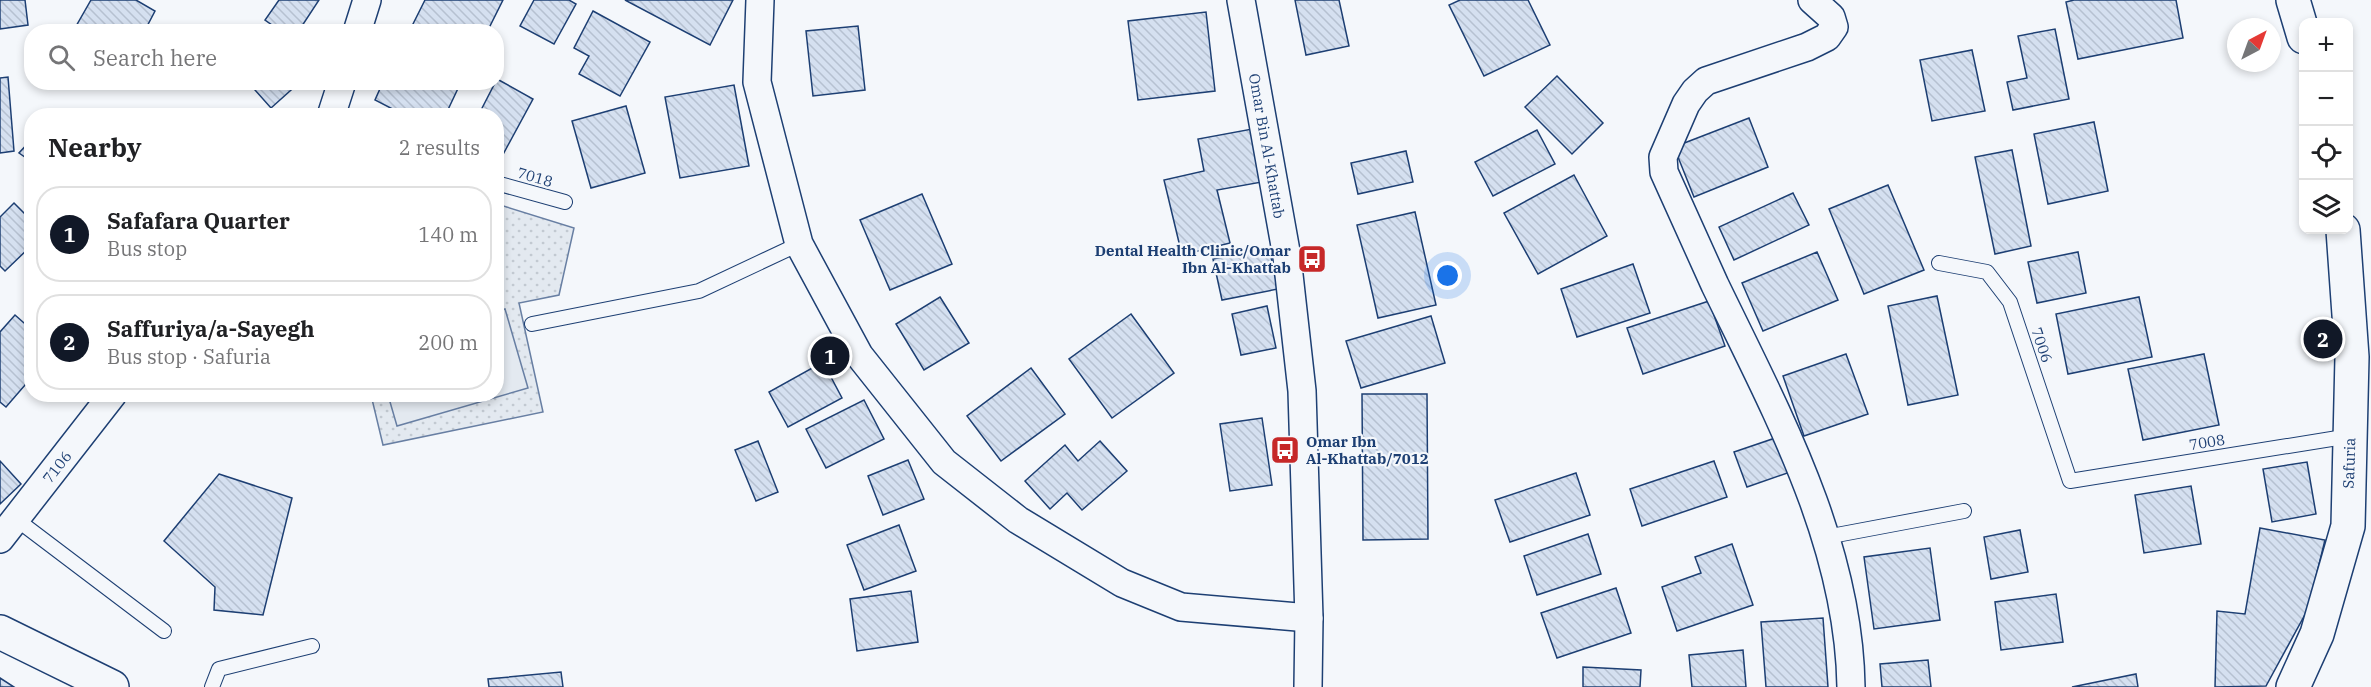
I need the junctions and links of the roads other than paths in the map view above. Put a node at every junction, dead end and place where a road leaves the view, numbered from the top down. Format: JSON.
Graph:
{"nodes":[{"id":1,"x":367,"y":0,"type":"edge"},
{"id":2,"x":759,"y":0,"type":"edge"},
{"id":3,"x":1241,"y":0,"type":"edge"},
{"id":4,"x":1812,"y":0,"type":"edge"},
{"id":5,"x":2293,"y":0,"type":"edge"},
{"id":6,"x":2299,"y":20,"type":"edge"},
{"id":7,"x":360,"y":24,"type":"edge"},
{"id":8,"x":339,"y":90,"type":"edge"},
{"id":9,"x":334,"y":108,"type":"edge"},
{"id":10,"x":504,"y":185,"type":"edge"},
{"id":11,"x":565,"y":202,"type":"dead end"},
{"id":12,"x":2343,"y":234,"type":"edge"},
{"id":13,"x":799,"y":244,"type":"junction"},
{"id":14,"x":1939,"y":263,"type":"dead end"},
{"id":15,"x":532,"y":324,"type":"dead end"},
{"id":16,"x":108,"y":402,"type":"edge"},
{"id":17,"x":2350,"y":436,"type":"junction"},
{"id":18,"x":2070,"y":481,"type":"joint"},
{"id":19,"x":1964,"y":511,"type":"dead end"},
{"id":20,"x":8,"y":529,"type":"edge"},
{"id":21,"x":1826,"y":537,"type":"junction"},
{"id":22,"x":1309,"y":618,"type":"junction"},
{"id":23,"x":164,"y":631,"type":"dead end"},
{"id":24,"x":0,"y":632,"type":"edge"},
{"id":25,"x":312,"y":646,"type":"dead end"},
{"id":26,"x":112,"y":687,"type":"edge"},
{"id":27,"x":212,"y":687,"type":"edge"},
{"id":28,"x":1308,"y":687,"type":"edge"},
{"id":29,"x":1851,"y":687,"type":"edge"},
{"id":30,"x":2293,"y":687,"type":"edge"}],
"edges":[{"from":1,"to":7,"type":"street"},
{"from":2,"to":13,"type":"street"},
{"from":3,"to":22,"type":"street","name":"Omar Bin Al-Khattab"},
{"from":4,"to":21,"type":"street"},
{"from":5,"to":6,"type":"main road"},
{"from":8,"to":9,"type":"street"},
{"from":10,"to":11,"type":"lane","name":"7018"},
{"from":12,"to":17,"type":"main road","name":"Safuria"},
{"from":13,"to":15,"type":"lane"},
{"from":13,"to":22,"type":"street"},
{"from":14,"to":18,"type":"lane","name":"7006"},
{"from":16,"to":20,"type":"street","name":"7106"},
{"from":17,"to":18,"type":"lane","name":"7008"},
{"from":17,"to":30,"type":"main road","name":"Safuria"},
{"from":19,"to":21,"type":"lane"},
{"from":20,"to":23,"type":"lane"},
{"from":21,"to":29,"type":"street"},
{"from":22,"to":28,"type":"street","name":"Omar Bin Al-Khattab"},
{"from":24,"to":26,"type":"main road"},
{"from":25,"to":27,"type":"lane"}]}
